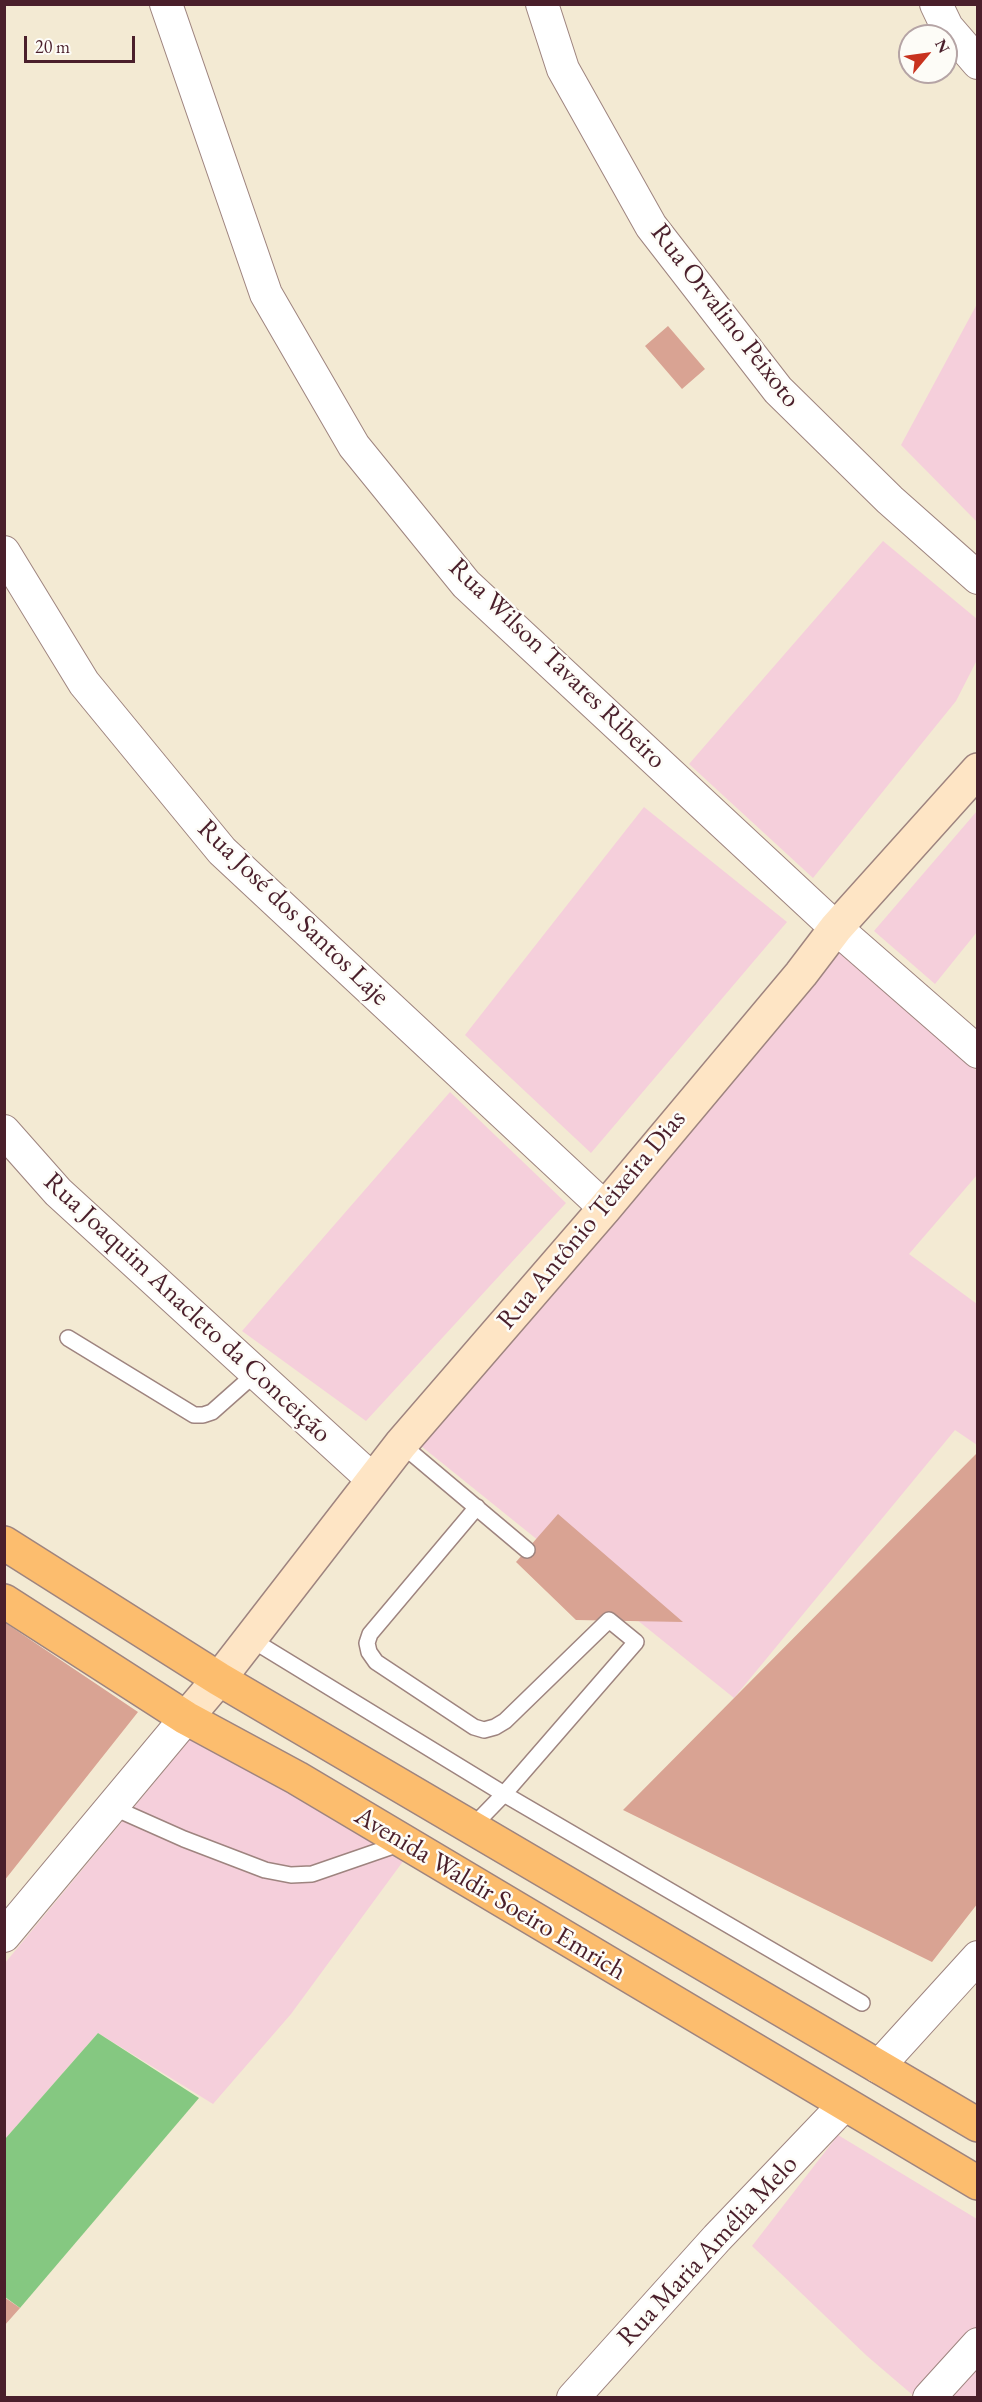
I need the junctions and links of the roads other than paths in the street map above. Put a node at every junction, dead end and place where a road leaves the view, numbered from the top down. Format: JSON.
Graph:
{"nodes":[{"id":1,"x":166,"y":4,"type":"edge"},
{"id":2,"x":542,"y":4,"type":"edge"},
{"id":3,"x":936,"y":4,"type":"edge"},
{"id":4,"x":978,"y":63,"type":"edge"},
{"id":5,"x":4,"y":552,"type":"edge"},
{"id":6,"x":978,"y":578,"type":"edge"},
{"id":7,"x":978,"y":770,"type":"edge"},
{"id":8,"x":836,"y":928,"type":"junction"},
{"id":9,"x":978,"y":1052,"type":"edge"},
{"id":10,"x":4,"y":1131,"type":"edge"},
{"id":11,"x":605,"y":1208,"type":"junction"},
{"id":12,"x":68,"y":1338,"type":"dead end"},
{"id":13,"x":256,"y":1373,"type":"junction"},
{"id":14,"x":400,"y":1444,"type":"junction"},
{"id":15,"x":373,"y":1480,"type":"junction"},
{"id":16,"x":477,"y":1507,"type":"junction"},
{"id":17,"x":4,"y":1543,"type":"edge"},
{"id":18,"x":527,"y":1550,"type":"dead end"},
{"id":19,"x":4,"y":1601,"type":"edge"},
{"id":20,"x":249,"y":1638,"type":"junction"},
{"id":21,"x":219,"y":1679,"type":"junction"},
{"id":22,"x":186,"y":1718,"type":"junction"},
{"id":23,"x":504,"y":1794,"type":"junction"},
{"id":24,"x":112,"y":1807,"type":"junction"},
{"id":25,"x":471,"y":1828,"type":"junction"},
{"id":26,"x":404,"y":1842,"type":"junction"},
{"id":27,"x":4,"y":1936,"type":"edge"},
{"id":28,"x":978,"y":1957,"type":"edge"},
{"id":29,"x":862,"y":2003,"type":"dead end"},
{"id":30,"x":878,"y":2067,"type":"junction"},
{"id":31,"x":844,"y":2105,"type":"junction"},
{"id":32,"x":978,"y":2125,"type":"edge"},
{"id":33,"x":978,"y":2183,"type":"edge"},
{"id":34,"x":978,"y":2344,"type":"edge"},
{"id":35,"x":573,"y":2397,"type":"edge"},
{"id":36,"x":928,"y":2397,"type":"edge"}],
"edges":[{"from":1,"to":8,"type":"street","name":"Rua Wilson Tavares Ribeiro"},
{"from":2,"to":6,"type":"street","name":"Rua Orvalino Peixoto"},
{"from":3,"to":4,"type":"street"},
{"from":5,"to":11,"type":"street","name":"Rua José dos Santos Laje"},
{"from":7,"to":8,"type":"main road","name":"Rua Antônio Teixeira Dias"},
{"from":8,"to":9,"type":"street","name":"Rua Wilson Tavares Ribeiro"},
{"from":8,"to":11,"type":"main road","name":"Rua Antônio Teixeira Dias"},
{"from":10,"to":13,"type":"street","name":"Rua Joaquim Anacleto da Conceição"},
{"from":11,"to":14,"type":"main road","name":"Rua Antônio Teixeira Dias"},
{"from":12,"to":13,"type":"lane"},
{"from":13,"to":15,"type":"street","name":"Rua Joaquim Anacleto da Conceição"},
{"from":14,"to":15,"type":"main road","name":"Rua Antônio Teixeira Dias"},
{"from":14,"to":16,"type":"lane"},
{"from":15,"to":20,"type":"main road","name":"Rua Antônio Teixeira Dias"},
{"from":16,"to":18,"type":"lane"},
{"from":16,"to":23,"type":"lane"},
{"from":17,"to":21,"type":"main road","name":"Avenida Waldir Soeiro Emrich"},
{"from":19,"to":22,"type":"main road","name":"Avenida Waldir Soeiro Emrich"},
{"from":20,"to":21,"type":"main road","name":"Rua Antônio Teixeira Dias"},
{"from":20,"to":23,"type":"lane"},
{"from":21,"to":22,"type":"main road","name":"Rua Antônio Teixeira Dias"},
{"from":21,"to":25,"type":"main road","name":"Avenida Waldir Soeiro Emrich"},
{"from":22,"to":24,"type":"street"},
{"from":22,"to":26,"type":"main road","name":"Avenida Waldir Soeiro Emrich"},
{"from":23,"to":25,"type":"lane"},
{"from":23,"to":29,"type":"lane"},
{"from":24,"to":26,"type":"lane"},
{"from":24,"to":27,"type":"street"},
{"from":25,"to":30,"type":"main road","name":"Avenida Waldir Soeiro Emrich"},
{"from":26,"to":31,"type":"main road","name":"Avenida Waldir Soeiro Emrich"},
{"from":28,"to":30,"type":"street"},
{"from":30,"to":32,"type":"main road","name":"Avenida Waldir Soeiro Emrich"},
{"from":31,"to":33,"type":"main road","name":"Avenida Waldir Soeiro Emrich"},
{"from":31,"to":35,"type":"street","name":"Rua Maria Amélia Melo"},
{"from":34,"to":36,"type":"street"}]}
